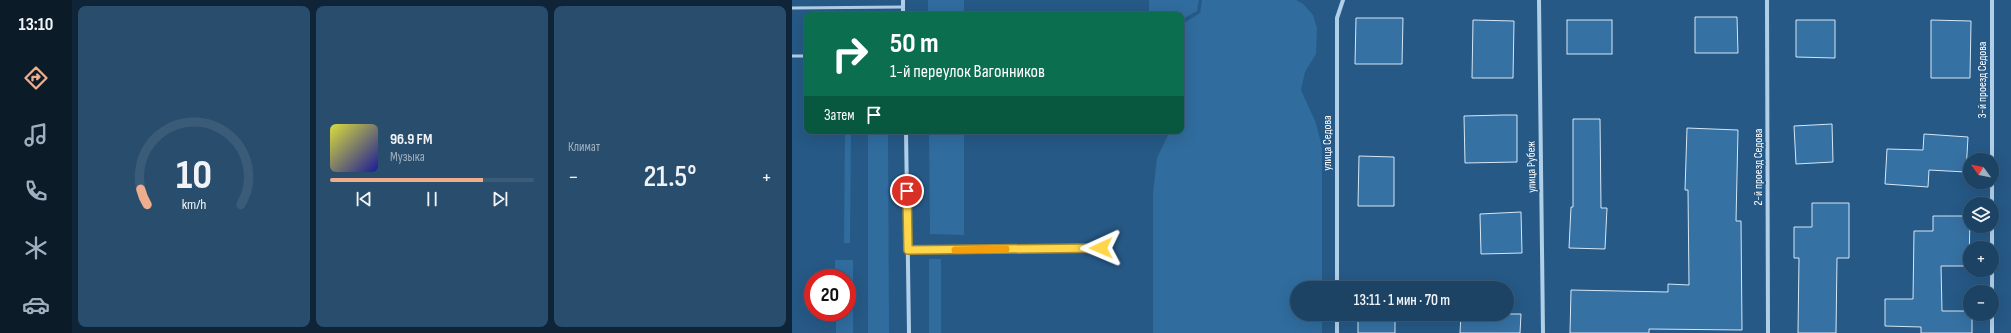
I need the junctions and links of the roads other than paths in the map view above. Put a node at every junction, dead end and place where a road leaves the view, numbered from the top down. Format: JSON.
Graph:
{"nodes":[{"id":1,"x":903,"y":0,"type":"edge"},
{"id":2,"x":1343,"y":0,"type":"edge"},
{"id":3,"x":1540,"y":0,"type":"edge"},
{"id":4,"x":1767,"y":0,"type":"edge"},
{"id":5,"x":1992,"y":0,"type":"edge"},
{"id":6,"x":903,"y":6,"type":"junction"},
{"id":7,"x":792,"y":8,"type":"edge"},
{"id":8,"x":903,"y":12,"type":"edge"},
{"id":9,"x":792,"y":56,"type":"edge"},
{"id":10,"x":804,"y":56,"type":"edge"},
{"id":11,"x":906,"y":134,"type":"edge"},
{"id":12,"x":1992,"y":153,"type":"edge"},
{"id":13,"x":1101,"y":248,"type":"dead end"},
{"id":14,"x":908,"y":250,"type":"junction"},
{"id":15,"x":1337,"y":281,"type":"edge"},
{"id":16,"x":1338,"y":321,"type":"edge"},
{"id":17,"x":1992,"y":321,"type":"edge"},
{"id":18,"x":909,"y":333,"type":"edge"},
{"id":19,"x":1338,"y":333,"type":"edge"},
{"id":20,"x":1544,"y":333,"type":"edge"},
{"id":21,"x":1768,"y":333,"type":"edge"},
{"id":22,"x":1992,"y":333,"type":"edge"}],
"edges":[{"from":1,"to":6,"type":"street"},
{"from":2,"to":15,"type":"street","name":"улица Седова"},
{"from":3,"to":20,"type":"street","name":"улица Рубеж"},
{"from":4,"to":21,"type":"street","name":"2-й проезд Седова"},
{"from":5,"to":12,"type":"street","name":"3-й проезд Седова"},
{"from":6,"to":7,"type":"lane"},
{"from":6,"to":8,"type":"street"},
{"from":9,"to":10,"type":"lane"},
{"from":11,"to":14,"type":"street"},
{"from":13,"to":14,"type":"lane"},
{"from":14,"to":18,"type":"street"},
{"from":16,"to":19,"type":"street"},
{"from":17,"to":22,"type":"street"}]}
